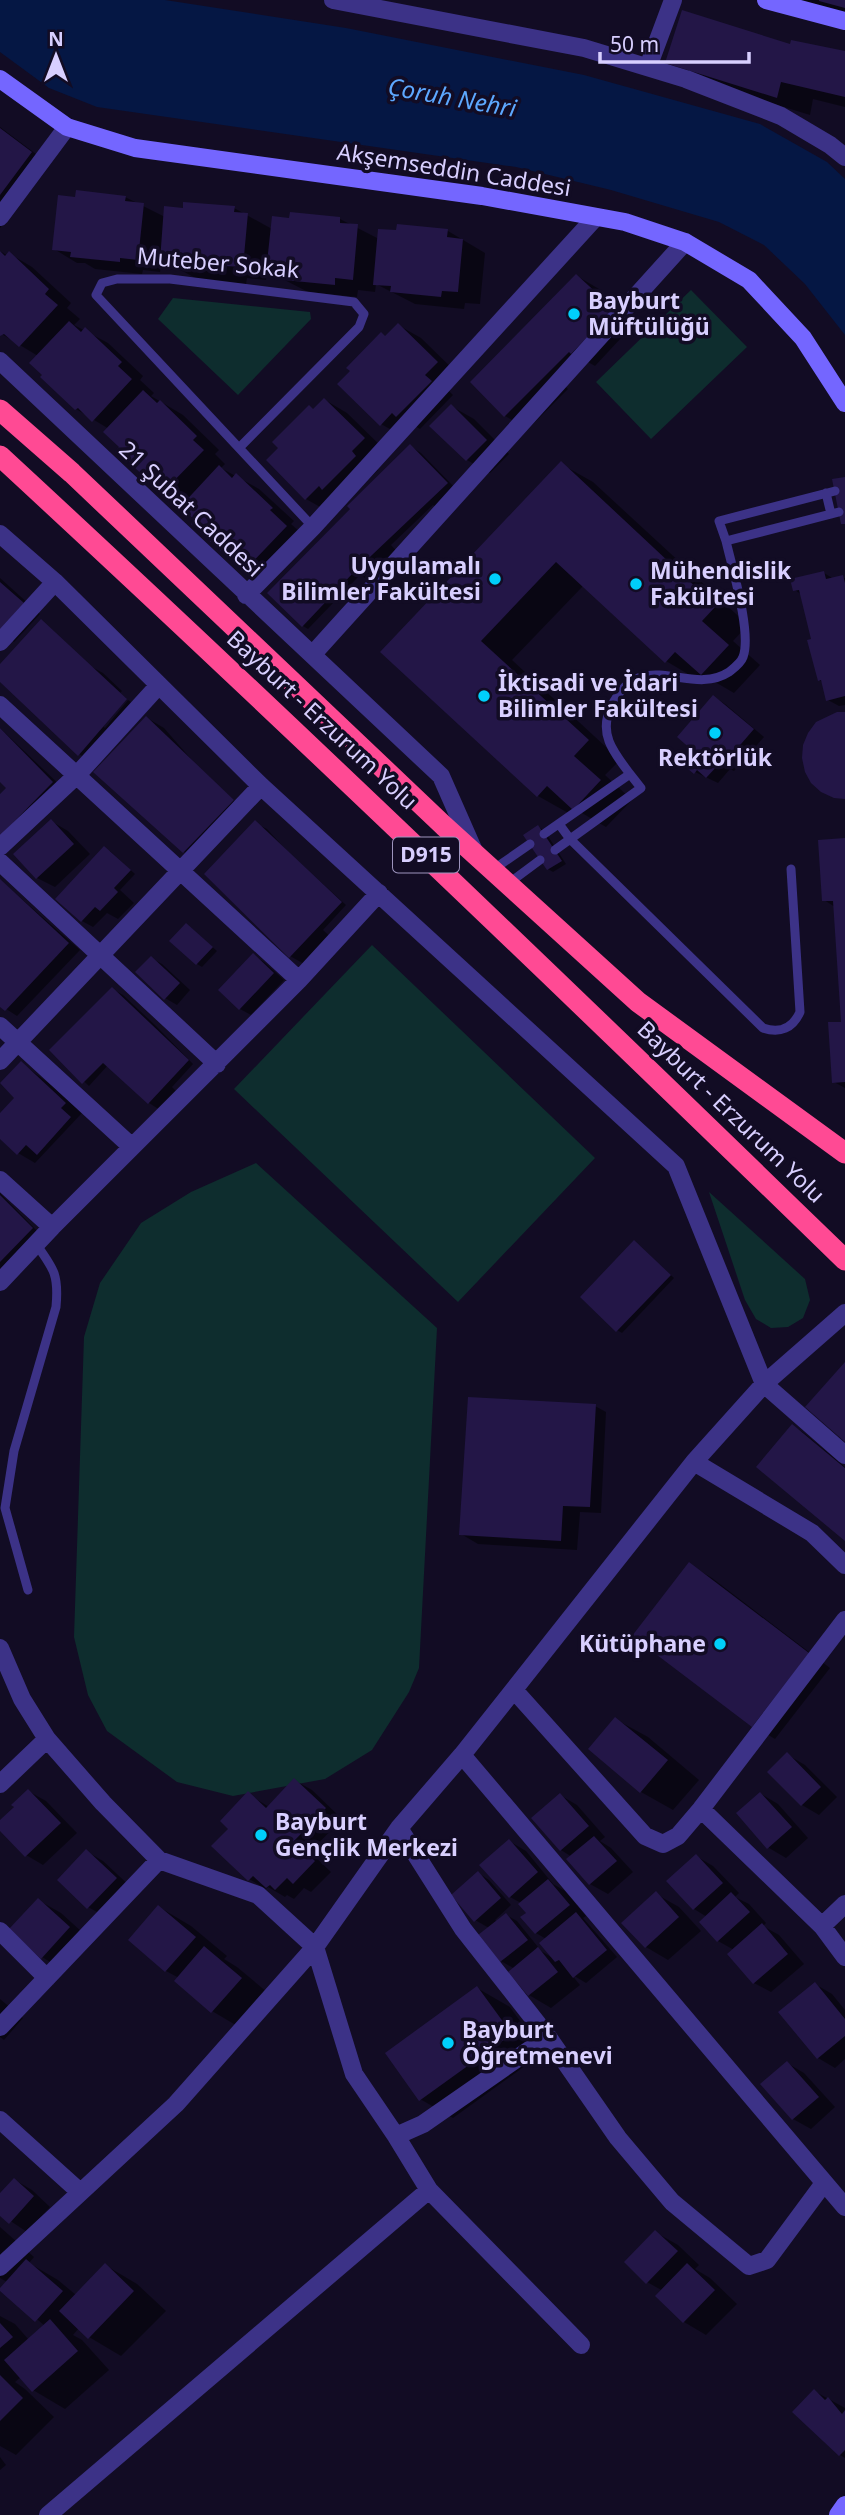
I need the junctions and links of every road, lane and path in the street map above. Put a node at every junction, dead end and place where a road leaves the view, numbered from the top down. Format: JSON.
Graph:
{"nodes":[{"id":1,"x":333,"y":0,"type":"edge"},
{"id":2,"x":673,"y":0,"type":"edge"},
{"id":3,"x":766,"y":0,"type":"edge"},
{"id":4,"x":845,"y":21,"type":"edge"},
{"id":5,"x":648,"y":67,"type":"junction"},
{"id":6,"x":0,"y":79,"type":"edge"},
{"id":7,"x":67,"y":127,"type":"junction"},
{"id":8,"x":845,"y":157,"type":"edge"},
{"id":9,"x":0,"y":217,"type":"edge"},
{"id":10,"x":595,"y":218,"type":"junction"},
{"id":11,"x":685,"y":243,"type":"junction"},
{"id":12,"x":0,"y":361,"type":"edge"},
{"id":13,"x":845,"y":403,"type":"edge"},
{"id":14,"x":0,"y":410,"type":"edge"},
{"id":15,"x":240,"y":447,"type":"junction"},
{"id":16,"x":0,"y":456,"type":"edge"},
{"id":17,"x":313,"y":527,"type":"junction"},
{"id":18,"x":0,"y":534,"type":"edge"},
{"id":19,"x":726,"y":541,"type":"junction"},
{"id":20,"x":55,"y":582,"type":"junction"},
{"id":21,"x":246,"y":595,"type":"junction"},
{"id":22,"x":0,"y":642,"type":"edge"},
{"id":23,"x":313,"y":654,"type":"junction"},
{"id":24,"x":159,"y":685,"type":"junction"},
{"id":25,"x":0,"y":705,"type":"edge"},
{"id":26,"x":630,"y":774,"type":"junction"},
{"id":27,"x":77,"y":775,"type":"junction"},
{"id":28,"x":261,"y":786,"type":"junction"},
{"id":29,"x":559,"y":824,"type":"junction"},
{"id":30,"x":544,"y":834,"type":"dead end"},
{"id":31,"x":570,"y":839,"type":"junction"},
{"id":32,"x":530,"y":844,"type":"dead end"},
{"id":33,"x":0,"y":846,"type":"edge"},
{"id":34,"x":555,"y":850,"type":"dead end"},
{"id":35,"x":475,"y":854,"type":"junction"},
{"id":36,"x":540,"y":860,"type":"dead end"},
{"id":37,"x":0,"y":862,"type":"edge"},
{"id":38,"x":791,"y":869,"type":"dead end"},
{"id":39,"x":182,"y":871,"type":"junction"},
{"id":40,"x":500,"y":877,"type":"junction"},
{"id":41,"x":379,"y":893,"type":"junction"},
{"id":42,"x":101,"y":957,"type":"junction"},
{"id":43,"x":299,"y":980,"type":"junction"},
{"id":44,"x":0,"y":1026,"type":"edge"},
{"id":45,"x":17,"y":1043,"type":"junction"},
{"id":46,"x":0,"y":1061,"type":"edge"},
{"id":47,"x":217,"y":1064,"type":"junction"},
{"id":48,"x":132,"y":1147,"type":"junction"},
{"id":49,"x":845,"y":1153,"type":"edge"},
{"id":50,"x":0,"y":1180,"type":"edge"},
{"id":51,"x":52,"y":1227,"type":"junction"},
{"id":52,"x":36,"y":1243,"type":"junction"},
{"id":53,"x":845,"y":1259,"type":"edge"},
{"id":54,"x":0,"y":1282,"type":"edge"},
{"id":55,"x":845,"y":1312,"type":"edge"},
{"id":56,"x":764,"y":1384,"type":"junction"},
{"id":57,"x":845,"y":1455,"type":"edge"},
{"id":58,"x":694,"y":1462,"type":"junction"},
{"id":59,"x":845,"y":1565,"type":"edge"},
{"id":60,"x":28,"y":1590,"type":"dead end"},
{"id":61,"x":845,"y":1620,"type":"edge"},
{"id":62,"x":0,"y":1648,"type":"edge"},
{"id":63,"x":514,"y":1690,"type":"junction"},
{"id":64,"x":47,"y":1739,"type":"junction"},
{"id":65,"x":462,"y":1755,"type":"junction"},
{"id":66,"x":0,"y":1784,"type":"edge"},
{"id":67,"x":701,"y":1809,"type":"junction"},
{"id":68,"x":399,"y":1828,"type":"junction"},
{"id":69,"x":159,"y":1860,"type":"junction"},
{"id":70,"x":845,"y":1904,"type":"edge"},
{"id":71,"x":822,"y":1926,"type":"junction"},
{"id":72,"x":0,"y":1931,"type":"edge"},
{"id":73,"x":315,"y":1947,"type":"junction"},
{"id":74,"x":845,"y":1957,"type":"edge"},
{"id":75,"x":47,"y":1978,"type":"junction"},
{"id":76,"x":0,"y":2027,"type":"edge"},
{"id":77,"x":548,"y":2037,"type":"junction"},
{"id":78,"x":0,"y":2120,"type":"edge"},
{"id":79,"x":396,"y":2136,"type":"junction"},
{"id":80,"x":824,"y":2183,"type":"junction"},
{"id":81,"x":429,"y":2190,"type":"junction"},
{"id":82,"x":80,"y":2192,"type":"junction"},
{"id":83,"x":845,"y":2207,"type":"edge"},
{"id":84,"x":0,"y":2267,"type":"edge"},
{"id":85,"x":581,"y":2345,"type":"dead end"},
{"id":86,"x":845,"y":2505,"type":"edge"},
{"id":87,"x":48,"y":2515,"type":"edge"},
{"id":88,"x":838,"y":2515,"type":"edge"}],
"edges":[{"from":1,"to":5,"type":"street"},
{"from":2,"to":5,"type":"street"},
{"from":3,"to":4,"type":"street"},
{"from":5,"to":8,"type":"street"},
{"from":6,"to":7,"type":"street","name":"Akşemseddin Caddesi"},
{"from":7,"to":9,"type":"street"},
{"from":7,"to":10,"type":"street","name":"Akşemseddin Caddesi"},
{"from":10,"to":11,"type":"street","name":"Akşemseddin Caddesi"},
{"from":10,"to":17,"type":"street"},
{"from":11,"to":13,"type":"street","name":"Akşemseddin Caddesi"},
{"from":11,"to":23,"type":"street"},
{"from":12,"to":21,"type":"street","name":"21 Şubat Caddesi"},
{"from":14,"to":35,"type":"highway","name":"Bayburt - Erzurum Yolu","number":"D915"},
{"from":15,"to":15,"type":"lane","name":"Muteber Sokak"},
{"from":15,"to":17,"type":"lane","name":"Muteber Sokak"},
{"from":16,"to":53,"type":"highway","name":"Bayburt - Erzurum Yolu","number":"D915"},
{"from":17,"to":21,"type":"street"},
{"from":18,"to":20,"type":"street"},
{"from":19,"to":19,"type":"lane"},
{"from":19,"to":26,"type":"lane"},
{"from":20,"to":22,"type":"street"},
{"from":20,"to":24,"type":"street"},
{"from":21,"to":23,"type":"street","name":"21 Şubat Caddesi"},
{"from":23,"to":35,"type":"street","name":"21 Şubat Caddesi"},
{"from":24,"to":27,"type":"street"},
{"from":24,"to":28,"type":"street"},
{"from":25,"to":27,"type":"street"},
{"from":26,"to":29,"type":"lane"},
{"from":26,"to":31,"type":"lane"},
{"from":27,"to":33,"type":"street"},
{"from":27,"to":39,"type":"street"},
{"from":28,"to":39,"type":"street"},
{"from":28,"to":41,"type":"street"},
{"from":29,"to":30,"type":"lane"},
{"from":29,"to":31,"type":"lane"},
{"from":31,"to":34,"type":"lane"},
{"from":31,"to":38,"type":"lane"},
{"from":32,"to":40,"type":"lane"},
{"from":35,"to":40,"type":"highway","name":"Bayburt - Erzurum Yolu","number":"D915"},
{"from":36,"to":40,"type":"lane"},
{"from":37,"to":42,"type":"street"},
{"from":39,"to":42,"type":"street"},
{"from":39,"to":43,"type":"street"},
{"from":40,"to":49,"type":"highway","name":"Bayburt - Erzurum Yolu","number":"D915"},
{"from":41,"to":43,"type":"street"},
{"from":41,"to":56,"type":"street"},
{"from":42,"to":45,"type":"street"},
{"from":42,"to":47,"type":"street"},
{"from":43,"to":47,"type":"street"},
{"from":44,"to":45,"type":"street"},
{"from":45,"to":46,"type":"street"},
{"from":45,"to":48,"type":"street"},
{"from":47,"to":48,"type":"street"},
{"from":48,"to":51,"type":"street"},
{"from":50,"to":51,"type":"street"},
{"from":51,"to":52,"type":"street"},
{"from":52,"to":54,"type":"street"},
{"from":52,"to":60,"type":"lane"},
{"from":55,"to":56,"type":"street"},
{"from":56,"to":57,"type":"street"},
{"from":56,"to":58,"type":"street"},
{"from":58,"to":59,"type":"street"},
{"from":58,"to":63,"type":"street"},
{"from":61,"to":67,"type":"street"},
{"from":62,"to":64,"type":"street"},
{"from":63,"to":65,"type":"street"},
{"from":63,"to":67,"type":"street"},
{"from":64,"to":66,"type":"street"},
{"from":64,"to":69,"type":"street"},
{"from":65,"to":68,"type":"street"},
{"from":65,"to":80,"type":"street"},
{"from":67,"to":71,"type":"street"},
{"from":68,"to":73,"type":"street"},
{"from":68,"to":77,"type":"street"},
{"from":69,"to":73,"type":"street"},
{"from":69,"to":75,"type":"street"},
{"from":70,"to":71,"type":"street"},
{"from":71,"to":74,"type":"street"},
{"from":72,"to":75,"type":"street"},
{"from":73,"to":79,"type":"street"},
{"from":73,"to":82,"type":"street"},
{"from":75,"to":76,"type":"street"},
{"from":77,"to":79,"type":"street"},
{"from":77,"to":80,"type":"street"},
{"from":78,"to":82,"type":"street"},
{"from":79,"to":81,"type":"street"},
{"from":80,"to":83,"type":"street"},
{"from":81,"to":85,"type":"street"},
{"from":81,"to":87,"type":"street"},
{"from":82,"to":84,"type":"street"},
{"from":86,"to":88,"type":"street"}]}
